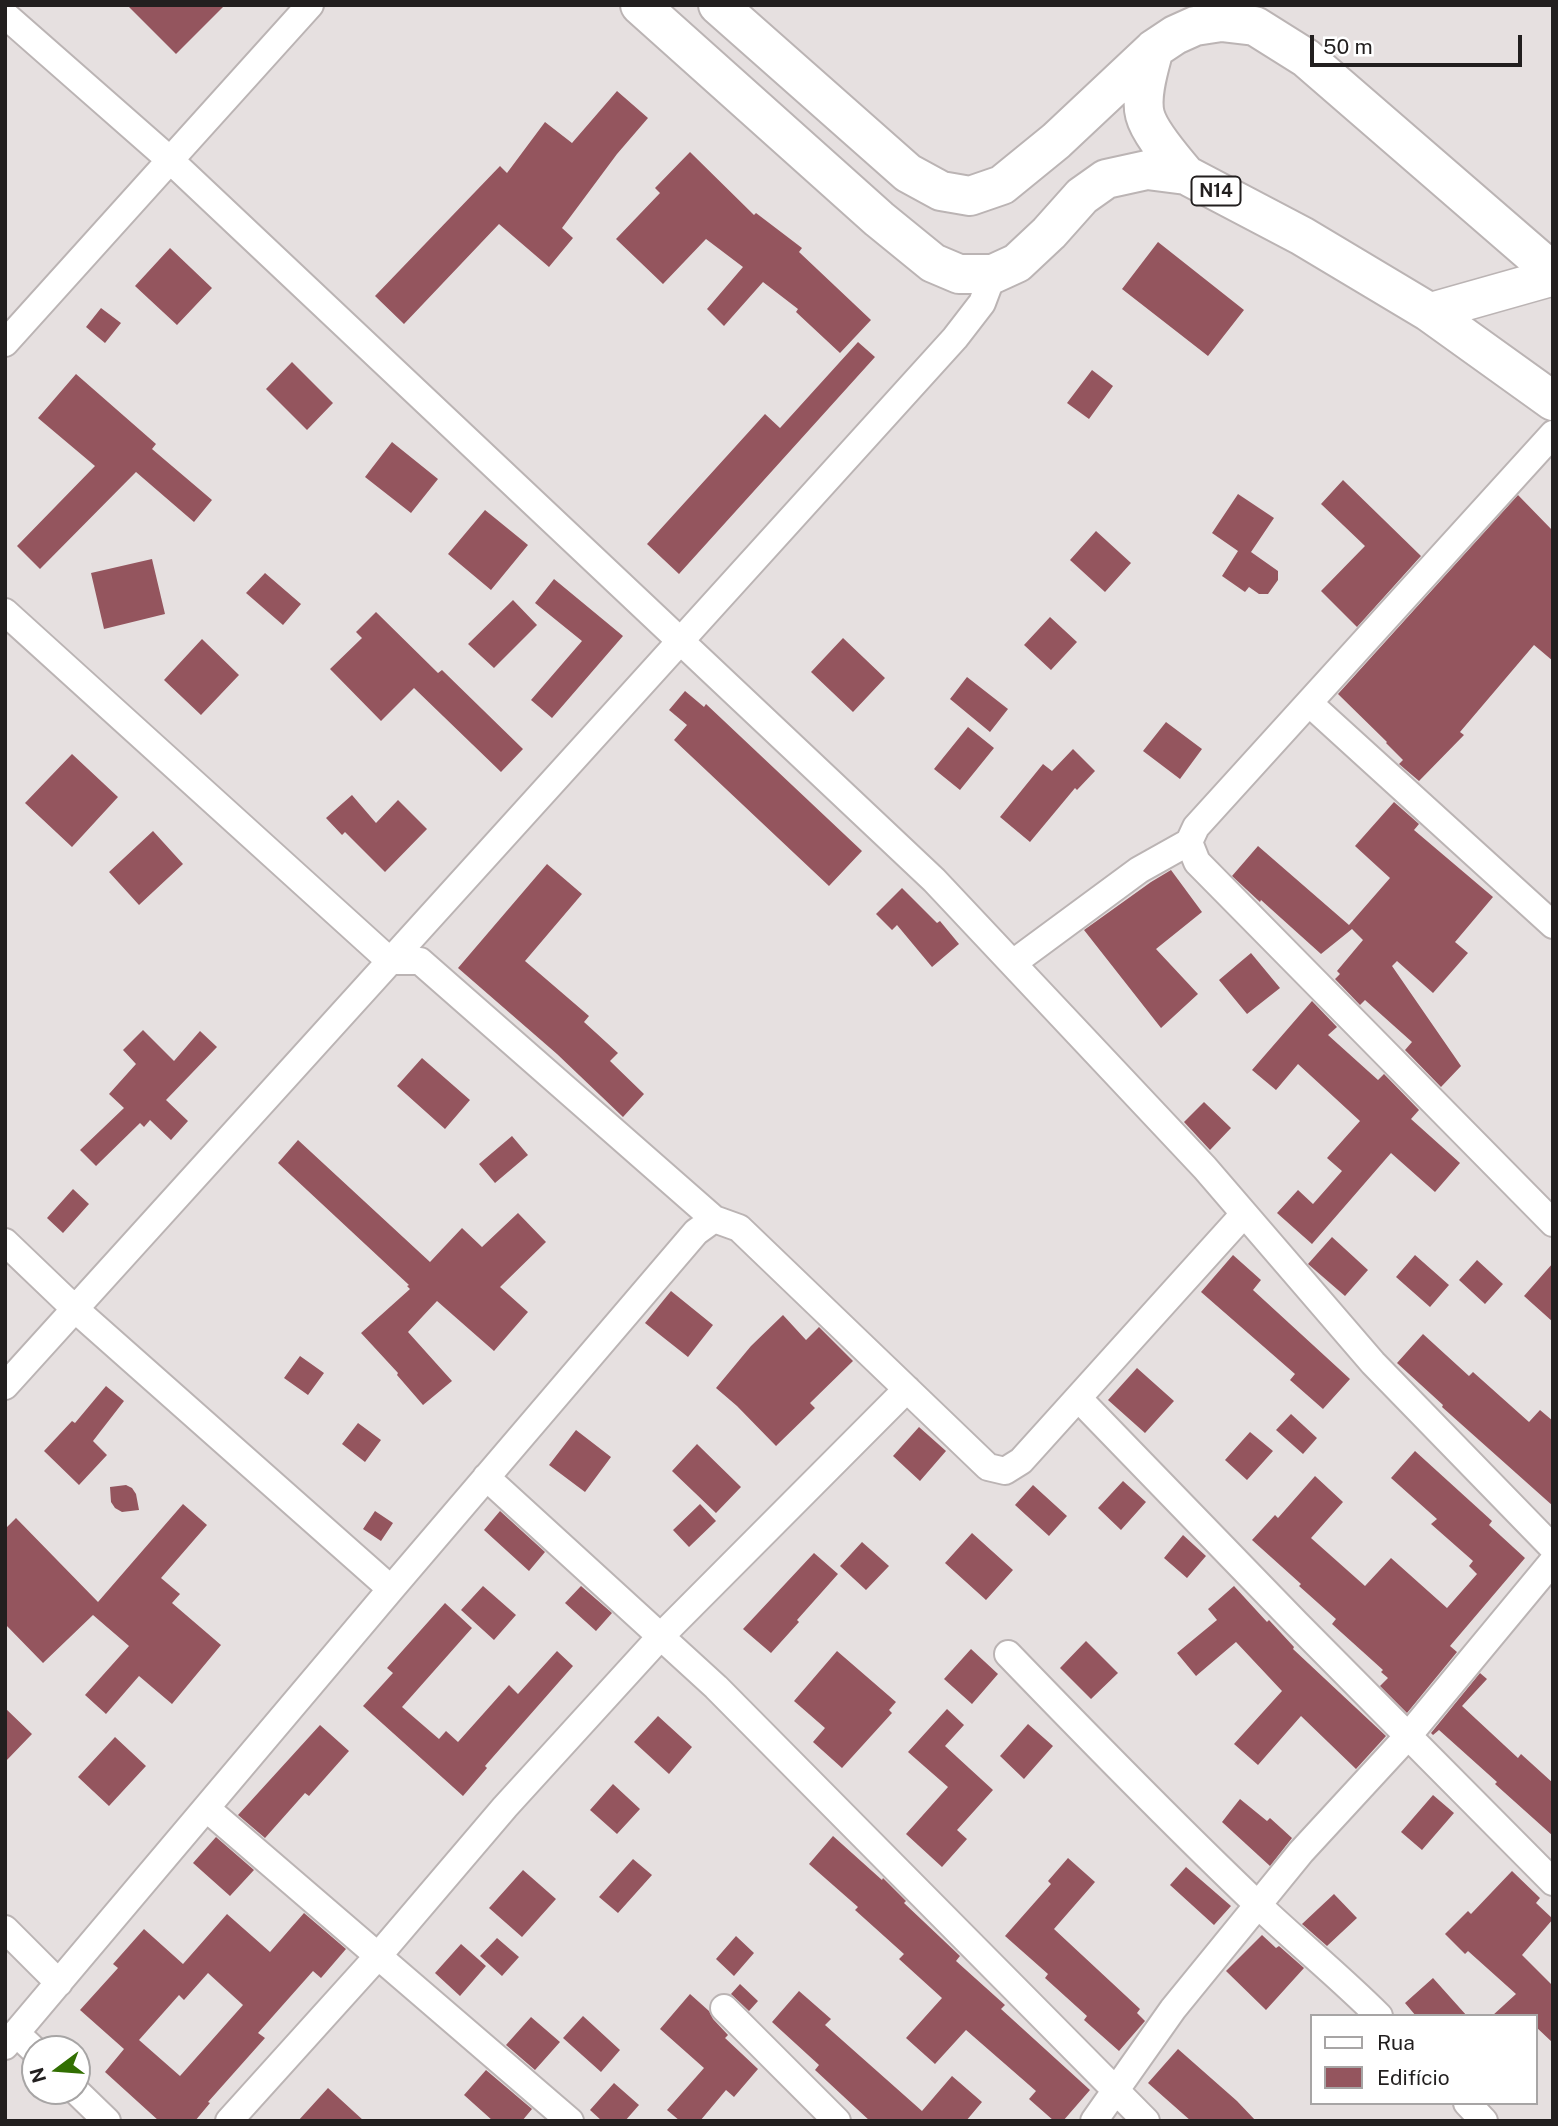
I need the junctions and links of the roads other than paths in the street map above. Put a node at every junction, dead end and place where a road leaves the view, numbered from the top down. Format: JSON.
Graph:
{"nodes":[{"id":1,"x":310,"y":5,"type":"edge"},
{"id":2,"x":640,"y":5,"type":"edge"},
{"id":3,"x":718,"y":5,"type":"edge"},
{"id":4,"x":1221,"y":14,"type":"edge"},
{"id":5,"x":5,"y":15,"type":"edge"},
{"id":6,"x":1154,"y":49,"type":"junction"},
{"id":7,"x":170,"y":160,"type":"junction"},
{"id":8,"x":1186,"y":175,"type":"junction"},
{"id":9,"x":993,"y":274,"type":"junction"},
{"id":10,"x":1553,"y":274,"type":"edge"},
{"id":11,"x":1429,"y":312,"type":"junction"},
{"id":12,"x":5,"y":343,"type":"edge"},
{"id":13,"x":1553,"y":401,"type":"edge"},
{"id":14,"x":1553,"y":434,"type":"edge"},
{"id":15,"x":5,"y":612,"type":"edge"},
{"id":16,"x":680,"y":641,"type":"junction"},
{"id":17,"x":1309,"y":703,"type":"junction"},
{"id":18,"x":1189,"y":842,"type":"junction"},
{"id":19,"x":1553,"y":925,"type":"edge"},
{"id":20,"x":390,"y":961,"type":"junction"},
{"id":21,"x":1013,"y":963,"type":"junction"},
{"id":22,"x":1244,"y":1214,"type":"junction"},
{"id":23,"x":715,"y":1219,"type":"junction"},
{"id":24,"x":1553,"y":1223,"type":"edge"},
{"id":25,"x":5,"y":1242,"type":"edge"},
{"id":26,"x":75,"y":1309,"type":"junction"},
{"id":27,"x":5,"y":1386,"type":"edge"},
{"id":28,"x":907,"y":1389,"type":"junction"},
{"id":29,"x":1078,"y":1398,"type":"junction"},
{"id":30,"x":486,"y":1477,"type":"junction"},
{"id":31,"x":1553,"y":1548,"type":"edge"},
{"id":32,"x":1553,"y":1561,"type":"edge"},
{"id":33,"x":391,"y":1589,"type":"junction"},
{"id":34,"x":661,"y":1636,"type":"junction"},
{"id":35,"x":1008,"y":1654,"type":"dead end"},
{"id":36,"x":1408,"y":1736,"type":"junction"},
{"id":37,"x":206,"y":1808,"type":"junction"},
{"id":38,"x":1553,"y":1882,"type":"edge"},
{"id":39,"x":1258,"y":1905,"type":"junction"},
{"id":40,"x":5,"y":1929,"type":"edge"},
{"id":41,"x":378,"y":1955,"type":"junction"},
{"id":42,"x":60,"y":1983,"type":"junction"},
{"id":43,"x":724,"y":2008,"type":"dead end"},
{"id":44,"x":1377,"y":2014,"type":"edge"},
{"id":45,"x":19,"y":2043,"type":"edge"},
{"id":46,"x":1117,"y":2091,"type":"junction"},
{"id":47,"x":90,"y":2105,"type":"edge"},
{"id":48,"x":1469,"y":2105,"type":"edge"},
{"id":49,"x":560,"y":2118,"type":"edge"},
{"id":50,"x":107,"y":2121,"type":"edge"},
{"id":51,"x":229,"y":2121,"type":"edge"},
{"id":52,"x":838,"y":2121,"type":"edge"},
{"id":53,"x":1094,"y":2121,"type":"edge"},
{"id":54,"x":1146,"y":2121,"type":"edge"},
{"id":55,"x":1484,"y":2121,"type":"edge"}],
"edges":[{"from":1,"to":7,"type":"street"},
{"from":2,"to":9,"type":"main road","number":"N14"},
{"from":3,"to":6,"type":"main road"},
{"from":4,"to":6,"type":"main road"},
{"from":4,"to":10,"type":"main road"},
{"from":5,"to":7,"type":"street"},
{"from":6,"to":8,"type":"main road"},
{"from":7,"to":12,"type":"street"},
{"from":7,"to":16,"type":"street"},
{"from":8,"to":9,"type":"main road","number":"N14"},
{"from":8,"to":11,"type":"main road","number":"N14"},
{"from":9,"to":16,"type":"street"},
{"from":10,"to":11,"type":"main road"},
{"from":11,"to":13,"type":"main road","number":"N14"},
{"from":14,"to":17,"type":"street"},
{"from":15,"to":20,"type":"street"},
{"from":16,"to":20,"type":"street"},
{"from":16,"to":21,"type":"street"},
{"from":17,"to":18,"type":"street"},
{"from":17,"to":19,"type":"street"},
{"from":18,"to":21,"type":"street"},
{"from":18,"to":24,"type":"street"},
{"from":20,"to":23,"type":"street"},
{"from":20,"to":26,"type":"street"},
{"from":21,"to":22,"type":"street"},
{"from":22,"to":29,"type":"street"},
{"from":22,"to":31,"type":"street"},
{"from":23,"to":28,"type":"street"},
{"from":23,"to":30,"type":"street"},
{"from":25,"to":26,"type":"street"},
{"from":26,"to":27,"type":"street"},
{"from":26,"to":33,"type":"street"},
{"from":28,"to":29,"type":"street"},
{"from":28,"to":34,"type":"street"},
{"from":29,"to":36,"type":"street"},
{"from":30,"to":33,"type":"street"},
{"from":30,"to":34,"type":"street"},
{"from":32,"to":36,"type":"street"},
{"from":33,"to":37,"type":"street"},
{"from":34,"to":41,"type":"street"},
{"from":34,"to":46,"type":"street"},
{"from":35,"to":39,"type":"street"},
{"from":36,"to":38,"type":"street"},
{"from":36,"to":39,"type":"street"},
{"from":37,"to":41,"type":"street"},
{"from":37,"to":42,"type":"street"},
{"from":39,"to":44,"type":"street"},
{"from":39,"to":46,"type":"street"},
{"from":40,"to":42,"type":"street"},
{"from":41,"to":49,"type":"street"},
{"from":41,"to":51,"type":"street"},
{"from":42,"to":45,"type":"street"},
{"from":43,"to":52,"type":"street"},
{"from":46,"to":53,"type":"street"},
{"from":46,"to":54,"type":"street"},
{"from":47,"to":50,"type":"street"},
{"from":48,"to":55,"type":"street"}]}
